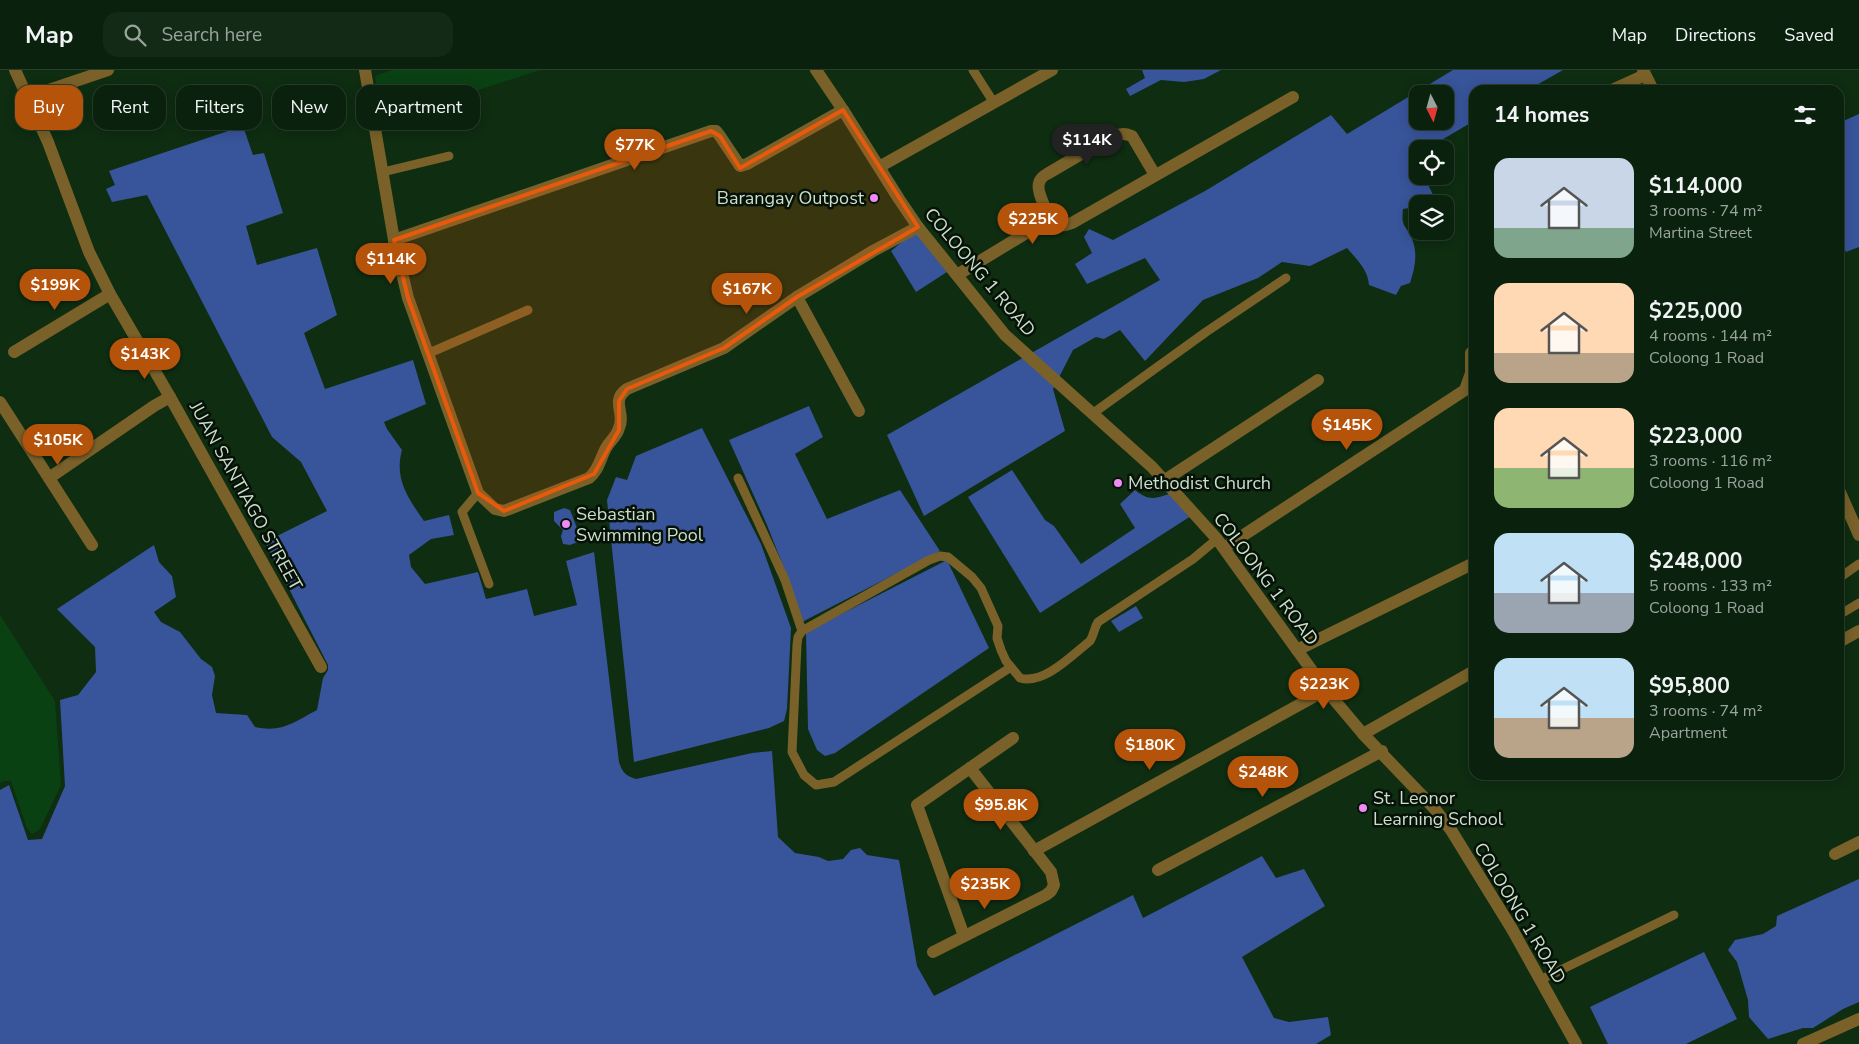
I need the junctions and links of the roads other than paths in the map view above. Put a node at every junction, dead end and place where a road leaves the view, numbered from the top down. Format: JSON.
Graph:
{"nodes":[{"id":1,"x":15,"y":70,"type":"edge"},
{"id":2,"x":108,"y":70,"type":"edge"},
{"id":3,"x":365,"y":70,"type":"edge"},
{"id":4,"x":816,"y":70,"type":"edge"},
{"id":5,"x":973,"y":70,"type":"edge"},
{"id":6,"x":1052,"y":70,"type":"edge"},
{"id":7,"x":1644,"y":72,"type":"edge"},
{"id":8,"x":22,"y":85,"type":"edge"},
{"id":9,"x":64,"y":85,"type":"edge"},
{"id":10,"x":1621,"y":85,"type":"edge"},
{"id":11,"x":1650,"y":85,"type":"edge"},
{"id":12,"x":1293,"y":97,"type":"dead end"},
{"id":13,"x":994,"y":103,"type":"junction"},
{"id":14,"x":844,"y":110,"type":"junction"},
{"id":15,"x":43,"y":130,"type":"edge"},
{"id":16,"x":449,"y":156,"type":"dead end"},
{"id":17,"x":879,"y":167,"type":"junction"},
{"id":18,"x":383,"y":172,"type":"junction"},
{"id":19,"x":1155,"y":176,"type":"junction"},
{"id":20,"x":1051,"y":218,"type":"junction"},
{"id":21,"x":918,"y":227,"type":"junction"},
{"id":22,"x":394,"y":240,"type":"junction"},
{"id":23,"x":957,"y":275,"type":"junction"},
{"id":24,"x":1286,"y":278,"type":"dead end"},
{"id":25,"x":110,"y":294,"type":"junction"},
{"id":26,"x":797,"y":297,"type":"junction"},
{"id":27,"x":528,"y":310,"type":"dead end"},
{"id":28,"x":14,"y":352,"type":"dead end"},
{"id":29,"x":427,"y":354,"type":"junction"},
{"id":30,"x":1469,"y":379,"type":"edge"},
{"id":31,"x":1318,"y":380,"type":"dead end"},
{"id":32,"x":170,"y":397,"type":"junction"},
{"id":33,"x":0,"y":402,"type":"edge"},
{"id":34,"x":859,"y":411,"type":"dead end"},
{"id":35,"x":1092,"y":414,"type":"junction"},
{"id":36,"x":49,"y":478,"type":"junction"},
{"id":37,"x":738,"y":478,"type":"dead end"},
{"id":38,"x":1165,"y":480,"type":"junction"},
{"id":39,"x":476,"y":489,"type":"junction"},
{"id":40,"x":1844,"y":501,"type":"edge"},
{"id":41,"x":1859,"y":535,"type":"edge"},
{"id":42,"x":1220,"y":543,"type":"junction"},
{"id":43,"x":92,"y":544,"type":"dead end"},
{"id":44,"x":1859,"y":564,"type":"edge"},
{"id":45,"x":1469,"y":565,"type":"edge"},
{"id":46,"x":1844,"y":574,"type":"edge"},
{"id":47,"x":489,"y":584,"type":"dead end"},
{"id":48,"x":1859,"y":603,"type":"edge"},
{"id":49,"x":1844,"y":611,"type":"edge"},
{"id":50,"x":802,"y":631,"type":"junction"},
{"id":51,"x":1859,"y":631,"type":"edge"},
{"id":52,"x":1844,"y":639,"type":"edge"},
{"id":53,"x":1297,"y":650,"type":"junction"},
{"id":54,"x":321,"y":667,"type":"dead end"},
{"id":55,"x":1011,"y":667,"type":"junction"},
{"id":56,"x":1469,"y":674,"type":"edge"},
{"id":57,"x":1326,"y":690,"type":"junction"},
{"id":58,"x":1364,"y":734,"type":"junction"},
{"id":59,"x":1013,"y":738,"type":"dead end"},
{"id":60,"x":1382,"y":751,"type":"junction"},
{"id":61,"x":970,"y":768,"type":"junction"},
{"id":62,"x":1859,"y":842,"type":"edge"},
{"id":63,"x":1034,"y":851,"type":"junction"},
{"id":64,"x":1835,"y":854,"type":"dead end"},
{"id":65,"x":1158,"y":870,"type":"dead end"},
{"id":66,"x":1674,"y":915,"type":"dead end"},
{"id":67,"x":964,"y":936,"type":"junction"},
{"id":68,"x":933,"y":952,"type":"dead end"},
{"id":69,"x":1540,"y":980,"type":"junction"},
{"id":70,"x":1859,"y":1018,"type":"edge"},
{"id":71,"x":1576,"y":1044,"type":"edge"},
{"id":72,"x":1803,"y":1044,"type":"edge"}],
"edges":[{"from":1,"to":8,"type":"street","name":"JUAN SANTIAGO STREET"},
{"from":2,"to":9,"type":"street"},
{"from":3,"to":18,"type":"street"},
{"from":4,"to":14,"type":"street","name":"COLOONG 1 ROAD"},
{"from":5,"to":13,"type":"lane"},
{"from":6,"to":13,"type":"street"},
{"from":7,"to":10,"type":"street"},
{"from":7,"to":11,"type":"street"},
{"from":12,"to":19,"type":"street"},
{"from":13,"to":17,"type":"street"},
{"from":14,"to":17,"type":"street","name":"COLOONG 1 ROAD"},
{"from":14,"to":22,"type":"street"},
{"from":15,"to":25,"type":"street","name":"JUAN SANTIAGO STREET"},
{"from":16,"to":18,"type":"lane"},
{"from":17,"to":21,"type":"street","name":"COLOONG 1 ROAD"},
{"from":18,"to":22,"type":"street"},
{"from":19,"to":20,"type":"street"},
{"from":19,"to":20,"type":"street"},
{"from":20,"to":23,"type":"street"},
{"from":21,"to":23,"type":"street","name":"COLOONG 1 ROAD"},
{"from":21,"to":26,"type":"street"},
{"from":22,"to":29,"type":"street"},
{"from":23,"to":35,"type":"street","name":"COLOONG 1 ROAD"},
{"from":24,"to":35,"type":"lane"},
{"from":25,"to":28,"type":"street"},
{"from":25,"to":32,"type":"street","name":"JUAN SANTIAGO STREET"},
{"from":26,"to":34,"type":"street"},
{"from":26,"to":39,"type":"street"},
{"from":27,"to":29,"type":"lane"},
{"from":29,"to":39,"type":"street"},
{"from":30,"to":42,"type":"street"},
{"from":31,"to":38,"type":"street"},
{"from":32,"to":36,"type":"street"},
{"from":32,"to":54,"type":"street","name":"JUAN SANTIAGO STREET"},
{"from":33,"to":36,"type":"street"},
{"from":35,"to":38,"type":"street","name":"COLOONG 1 ROAD"},
{"from":36,"to":43,"type":"street"},
{"from":37,"to":50,"type":"lane"},
{"from":38,"to":42,"type":"street","name":"COLOONG 1 ROAD"},
{"from":39,"to":47,"type":"lane"},
{"from":40,"to":41,"type":"street"},
{"from":42,"to":53,"type":"street","name":"COLOONG 1 ROAD"},
{"from":42,"to":55,"type":"lane"},
{"from":44,"to":46,"type":"lane"},
{"from":45,"to":53,"type":"street"},
{"from":48,"to":49,"type":"lane"},
{"from":50,"to":55,"type":"lane"},
{"from":50,"to":55,"type":"lane"},
{"from":51,"to":52,"type":"street"},
{"from":53,"to":57,"type":"street","name":"COLOONG 1 ROAD"},
{"from":56,"to":58,"type":"street"},
{"from":57,"to":58,"type":"street","name":"COLOONG 1 ROAD"},
{"from":57,"to":63,"type":"street"},
{"from":58,"to":60,"type":"street","name":"COLOONG 1 ROAD"},
{"from":59,"to":61,"type":"street"},
{"from":60,"to":65,"type":"street"},
{"from":60,"to":69,"type":"street","name":"COLOONG 1 ROAD"},
{"from":61,"to":63,"type":"street"},
{"from":61,"to":67,"type":"street"},
{"from":62,"to":64,"type":"street"},
{"from":63,"to":67,"type":"street"},
{"from":66,"to":69,"type":"lane"},
{"from":67,"to":68,"type":"street"},
{"from":69,"to":71,"type":"street","name":"COLOONG 1 ROAD"},
{"from":70,"to":72,"type":"street"}]}
